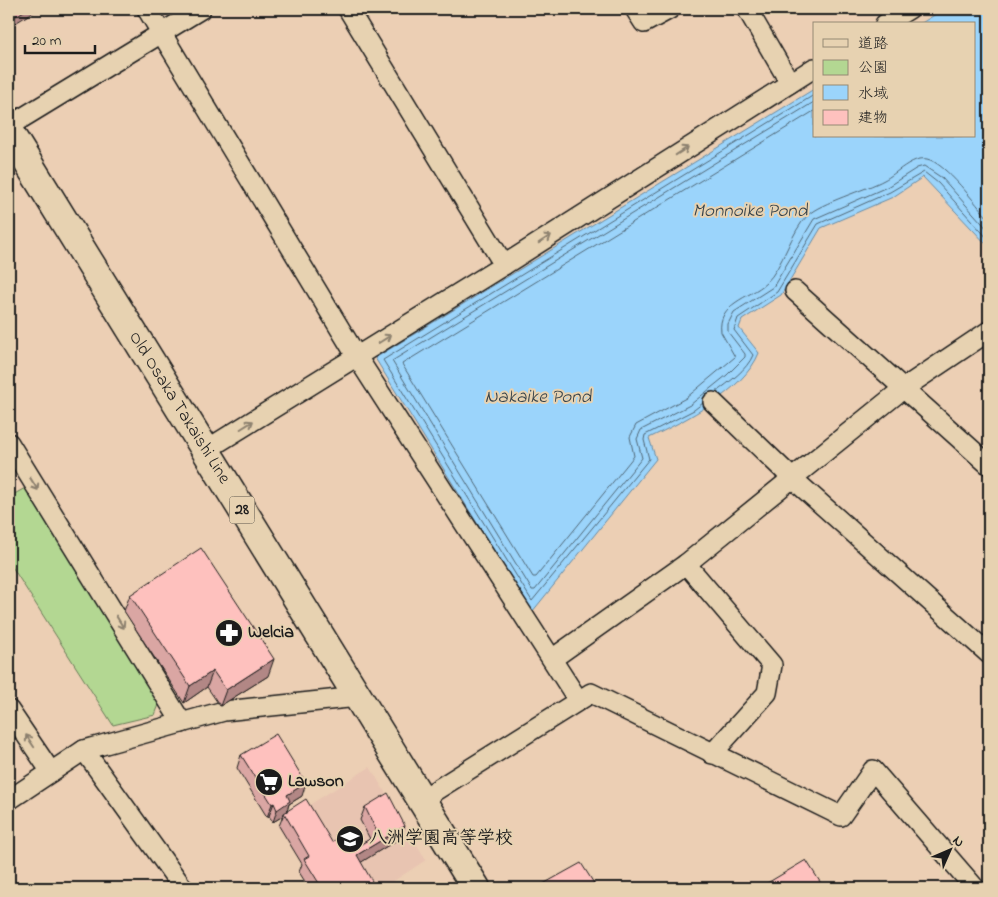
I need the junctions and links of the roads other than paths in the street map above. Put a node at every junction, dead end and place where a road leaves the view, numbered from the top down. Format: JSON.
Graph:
{"nodes":[{"id":1,"x":147,"y":9,"type":"edge"},
{"id":2,"x":201,"y":9,"type":"edge"},
{"id":3,"x":348,"y":9,"type":"edge"},
{"id":4,"x":635,"y":9,"type":"edge"},
{"id":5,"x":670,"y":9,"type":"edge"},
{"id":6,"x":747,"y":9,"type":"edge"},
{"id":7,"x":909,"y":9,"type":"edge"},
{"id":8,"x":888,"y":22,"type":"edge"},
{"id":9,"x":162,"y":32,"type":"junction"},
{"id":10,"x":813,"y":69,"type":"edge"},
{"id":11,"x":790,"y":82,"type":"junction"},
{"id":12,"x":9,"y":126,"type":"edge"},
{"id":13,"x":9,"y":132,"type":"edge"},
{"id":14,"x":504,"y":265,"type":"junction"},
{"id":15,"x":795,"y":291,"type":"dead end"},
{"id":16,"x":989,"y":331,"type":"edge"},
{"id":17,"x":357,"y":357,"type":"junction"},
{"id":18,"x":904,"y":388,"type":"junction"},
{"id":19,"x":713,"y":402,"type":"dead end"},
{"id":20,"x":9,"y":442,"type":"edge"},
{"id":21,"x":206,"y":450,"type":"junction"},
{"id":22,"x":989,"y":465,"type":"edge"},
{"id":23,"x":792,"y":478,"type":"junction"},
{"id":24,"x":686,"y":564,"type":"junction"},
{"id":25,"x":989,"y":654,"type":"edge"},
{"id":26,"x":552,"y":660,"type":"junction"},
{"id":27,"x":358,"y":697,"type":"junction"},
{"id":28,"x":578,"y":700,"type":"junction"},
{"id":29,"x":9,"y":710,"type":"edge"},
{"id":30,"x":182,"y":723,"type":"junction"},
{"id":31,"x":84,"y":750,"type":"junction"},
{"id":32,"x":712,"y":754,"type":"junction"},
{"id":33,"x":50,"y":772,"type":"junction"},
{"id":34,"x":422,"y":799,"type":"junction"},
{"id":35,"x":9,"y":800,"type":"edge"},
{"id":36,"x":183,"y":888,"type":"edge"},
{"id":37,"x":476,"y":888,"type":"edge"},
{"id":38,"x":975,"y":888,"type":"edge"}],
"edges":[{"from":1,"to":9,"type":"street"},
{"from":2,"to":9,"type":"street"},
{"from":3,"to":14,"type":"street"},
{"from":4,"to":5,"type":"street"},
{"from":6,"to":11,"type":"street"},
{"from":7,"to":8,"type":"street"},
{"from":9,"to":12,"type":"street"},
{"from":9,"to":17,"type":"street"},
{"from":10,"to":11,"type":"street"},
{"from":14,"to":11,"type":"street","one_way":true},
{"from":13,"to":21,"type":"main road","name":"Old Osaka Takaishi Line","number":"28"},
{"from":17,"to":14,"type":"street","one_way":true},
{"from":15,"to":18,"type":"street"},
{"from":16,"to":18,"type":"street"},
{"from":21,"to":17,"type":"street","one_way":true},
{"from":17,"to":26,"type":"street"},
{"from":18,"to":22,"type":"street"},
{"from":18,"to":23,"type":"street"},
{"from":19,"to":23,"type":"street"},
{"from":20,"to":30,"type":"street","one_way":true},
{"from":21,"to":27,"type":"main road","name":"Old Osaka Takaishi Line","number":"28"},
{"from":23,"to":24,"type":"street"},
{"from":23,"to":25,"type":"street"},
{"from":24,"to":26,"type":"street"},
{"from":24,"to":32,"type":"street"},
{"from":26,"to":28,"type":"street"},
{"from":27,"to":30,"type":"street"},
{"from":27,"to":34,"type":"main road","name":"Old Osaka Takaishi Line","number":"28"},
{"from":28,"to":32,"type":"street"},
{"from":28,"to":34,"type":"street"},
{"from":33,"to":29,"type":"street","one_way":true},
{"from":30,"to":31,"type":"street"},
{"from":31,"to":33,"type":"street"},
{"from":31,"to":36,"type":"street"},
{"from":32,"to":38,"type":"street"},
{"from":33,"to":35,"type":"street"},
{"from":34,"to":37,"type":"main road","name":"Old Osaka Takaishi Line","number":"28"}]}
